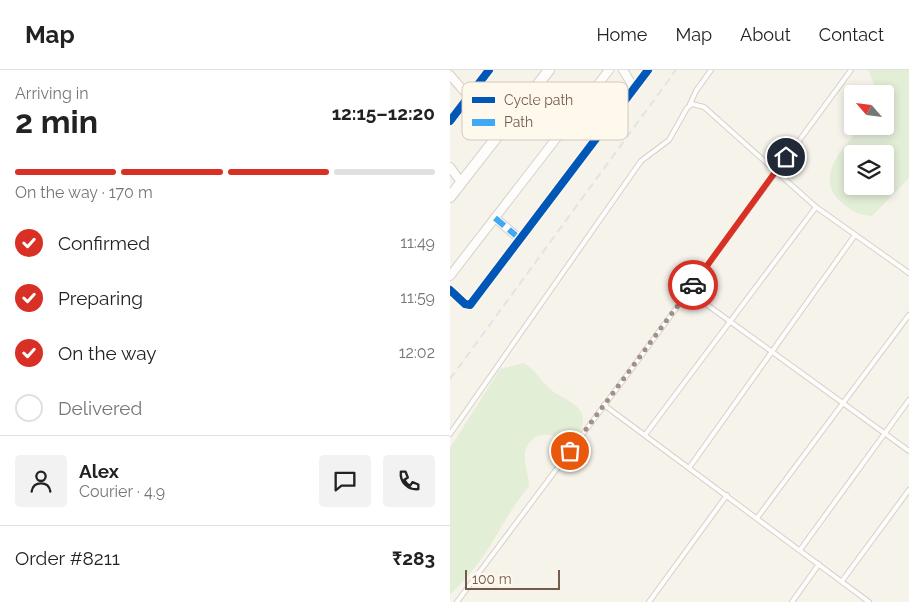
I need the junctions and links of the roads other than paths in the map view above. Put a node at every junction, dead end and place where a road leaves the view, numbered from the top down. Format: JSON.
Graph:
{"nodes":[{"id":1,"x":489,"y":70,"type":"edge"},
{"id":2,"x":549,"y":70,"type":"edge"},
{"id":3,"x":609,"y":70,"type":"edge"},
{"id":4,"x":622,"y":70,"type":"edge"},
{"id":5,"x":648,"y":70,"type":"edge"},
{"id":6,"x":711,"y":70,"type":"edge"},
{"id":7,"x":851,"y":70,"type":"edge"},
{"id":8,"x":450,"y":75,"type":"edge"},
{"id":9,"x":480,"y":82,"type":"edge"},
{"id":10,"x":540,"y":82,"type":"edge"},
{"id":11,"x":600,"y":82,"type":"edge"},
{"id":12,"x":634,"y":88,"type":"junction"},
{"id":13,"x":462,"y":89,"type":"edge"},
{"id":14,"x":628,"y":96,"type":"edge"},
{"id":15,"x":690,"y":105,"type":"junction"},
{"id":16,"x":462,"y":106,"type":"edge"},
{"id":17,"x":450,"y":121,"type":"edge"},
{"id":18,"x":494,"y":140,"type":"edge"},
{"id":19,"x":555,"y":140,"type":"edge"},
{"id":20,"x":595,"y":140,"type":"edge"},
{"id":21,"x":450,"y":167,"type":"edge"},
{"id":22,"x":775,"y":172,"type":"junction"},
{"id":23,"x":461,"y":182,"type":"junction"},
{"id":24,"x":450,"y":197,"type":"edge"},
{"id":25,"x":816,"y":206,"type":"junction"},
{"id":26,"x":494,"y":218,"type":"junction"},
{"id":27,"x":855,"y":235,"type":"junction"},
{"id":28,"x":520,"y":239,"type":"junction"},
{"id":29,"x":909,"y":273,"type":"edge"},
{"id":30,"x":450,"y":276,"type":"edge"},
{"id":31,"x":450,"y":290,"type":"edge"},
{"id":32,"x":688,"y":291,"type":"junction"},
{"id":33,"x":909,"y":315,"type":"edge"},
{"id":34,"x":730,"y":321,"type":"junction"},
{"id":35,"x":772,"y":353,"type":"junction"},
{"id":36,"x":909,"y":400,"type":"edge"},
{"id":37,"x":843,"y":403,"type":"junction"},
{"id":38,"x":604,"y":405,"type":"junction"},
{"id":39,"x":450,"y":434,"type":"edge"},
{"id":40,"x":885,"y":434,"type":"junction"},
{"id":41,"x":645,"y":436,"type":"junction"},
{"id":42,"x":909,"y":451,"type":"edge"},
{"id":43,"x":689,"y":468,"type":"junction"},
{"id":44,"x":909,"y":490,"type":"edge"},
{"id":45,"x":726,"y":496,"type":"junction"},
{"id":46,"x":757,"y":518,"type":"junction"},
{"id":47,"x":800,"y":550,"type":"junction"},
{"id":48,"x":819,"y":564,"type":"junction"},
{"id":49,"x":842,"y":581,"type":"junction"},
{"id":50,"x":457,"y":602,"type":"edge"},
{"id":51,"x":648,"y":602,"type":"edge"},
{"id":52,"x":792,"y":602,"type":"edge"},
{"id":53,"x":870,"y":602,"type":"edge"}],
"edges":[{"from":1,"to":9,"type":"street"},
{"from":2,"to":10,"type":"main road"},
{"from":3,"to":11,"type":"street"},
{"from":4,"to":12,"type":"street"},
{"from":5,"to":12,"type":"street"},
{"from":6,"to":15,"type":"lane"},
{"from":7,"to":22,"type":"lane"},
{"from":8,"to":13,"type":"street"},
{"from":12,"to":14,"type":"street"},
{"from":15,"to":22,"type":"lane"},
{"from":15,"to":39,"type":"lane"},
{"from":16,"to":17,"type":"street"},
{"from":18,"to":23,"type":"main road"},
{"from":19,"to":26,"type":"street"},
{"from":20,"to":28,"type":"street"},
{"from":21,"to":23,"type":"street"},
{"from":22,"to":25,"type":"lane"},
{"from":22,"to":32,"type":"lane"},
{"from":23,"to":24,"type":"main road"},
{"from":25,"to":27,"type":"lane"},
{"from":25,"to":34,"type":"lane"},
{"from":26,"to":28,"type":"street"},
{"from":26,"to":30,"type":"street"},
{"from":27,"to":29,"type":"lane"},
{"from":27,"to":35,"type":"lane"},
{"from":28,"to":31,"type":"street"},
{"from":32,"to":34,"type":"lane"},
{"from":32,"to":38,"type":"lane"},
{"from":33,"to":37,"type":"lane"},
{"from":34,"to":35,"type":"lane"},
{"from":34,"to":41,"type":"lane"},
{"from":35,"to":37,"type":"lane"},
{"from":35,"to":43,"type":"lane"},
{"from":36,"to":40,"type":"lane"},
{"from":37,"to":40,"type":"lane"},
{"from":37,"to":46,"type":"lane"},
{"from":38,"to":41,"type":"lane"},
{"from":38,"to":50,"type":"lane"},
{"from":40,"to":42,"type":"lane"},
{"from":40,"to":47,"type":"lane"},
{"from":41,"to":43,"type":"lane"},
{"from":43,"to":45,"type":"lane"},
{"from":44,"to":49,"type":"lane"},
{"from":45,"to":46,"type":"lane"},
{"from":45,"to":51,"type":"lane"},
{"from":46,"to":47,"type":"lane"},
{"from":47,"to":48,"type":"lane"},
{"from":48,"to":49,"type":"lane"},
{"from":48,"to":52,"type":"lane"},
{"from":49,"to":53,"type":"lane"}]}
